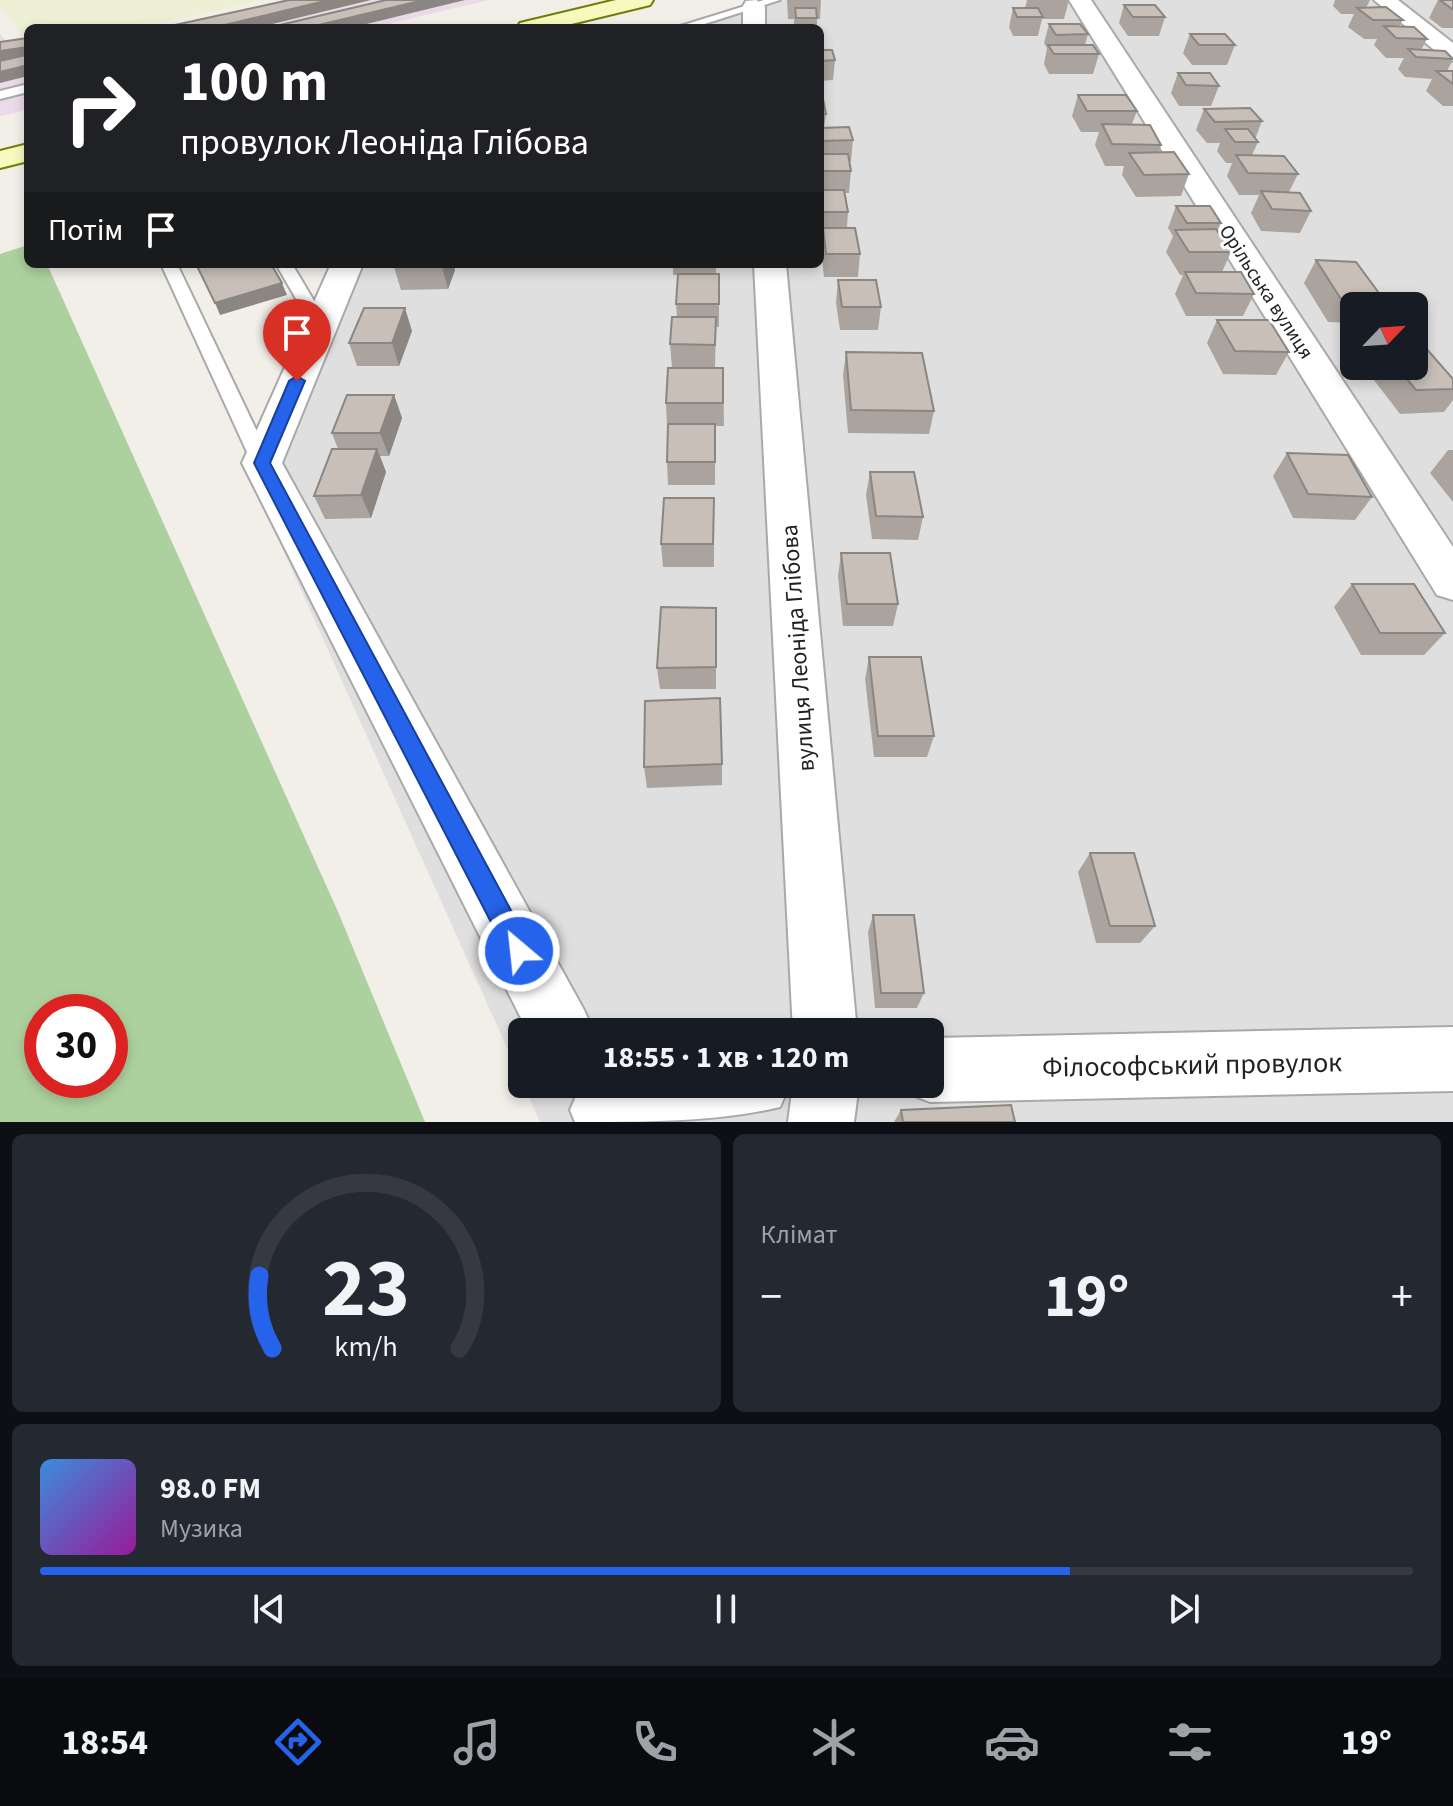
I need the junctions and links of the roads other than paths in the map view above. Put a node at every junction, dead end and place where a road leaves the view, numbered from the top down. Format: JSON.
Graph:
{"nodes":[{"id":1,"x":642,"y":0,"type":"edge"},
{"id":2,"x":1080,"y":0,"type":"edge"},
{"id":3,"x":1385,"y":0,"type":"edge"},
{"id":4,"x":761,"y":11,"type":"edge"},
{"id":5,"x":544,"y":24,"type":"edge"},
{"id":6,"x":699,"y":24,"type":"edge"},
{"id":7,"x":1453,"y":54,"type":"edge"},
{"id":8,"x":24,"y":89,"type":"edge"},
{"id":9,"x":0,"y":95,"type":"edge"},
{"id":10,"x":24,"y":153,"type":"edge"},
{"id":11,"x":0,"y":160,"type":"edge"},
{"id":12,"x":171,"y":268,"type":"edge"},
{"id":13,"x":286,"y":268,"type":"edge"},
{"id":14,"x":345,"y":268,"type":"edge"},
{"id":15,"x":770,"y":268,"type":"edge"},
{"id":16,"x":320,"y":326,"type":"junction"},
{"id":17,"x":262,"y":463,"type":"junction"},
{"id":18,"x":1453,"y":583,"type":"edge"},
{"id":19,"x":555,"y":1018,"type":"edge"},
{"id":20,"x":824,"y":1018,"type":"edge"},
{"id":21,"x":1453,"y":1059,"type":"edge"},
{"id":22,"x":944,"y":1070,"type":"edge"},
{"id":23,"x":653,"y":1098,"type":"edge"},
{"id":24,"x":824,"y":1098,"type":"edge"},
{"id":25,"x":601,"y":1105,"type":"edge"},
{"id":26,"x":821,"y":1122,"type":"edge"}],
"edges":[{"from":1,"to":5,"type":"street"},
{"from":2,"to":18,"type":"street","name":"Орільська вулиця"},
{"from":3,"to":7,"type":"street"},
{"from":4,"to":6,"type":"lane"},
{"from":8,"to":9,"type":"lane"},
{"from":10,"to":11,"type":"street"},
{"from":12,"to":17,"type":"lane"},
{"from":13,"to":16,"type":"lane"},
{"from":14,"to":16,"type":"street"},
{"from":15,"to":20,"type":"street","name":"вулиця Леоніда Глібова"},
{"from":16,"to":17,"type":"street"},
{"from":17,"to":19,"type":"street"},
{"from":21,"to":22,"type":"street","name":"Філософський провулок"},
{"from":23,"to":25,"type":"street"},
{"from":24,"to":26,"type":"street"}]}
